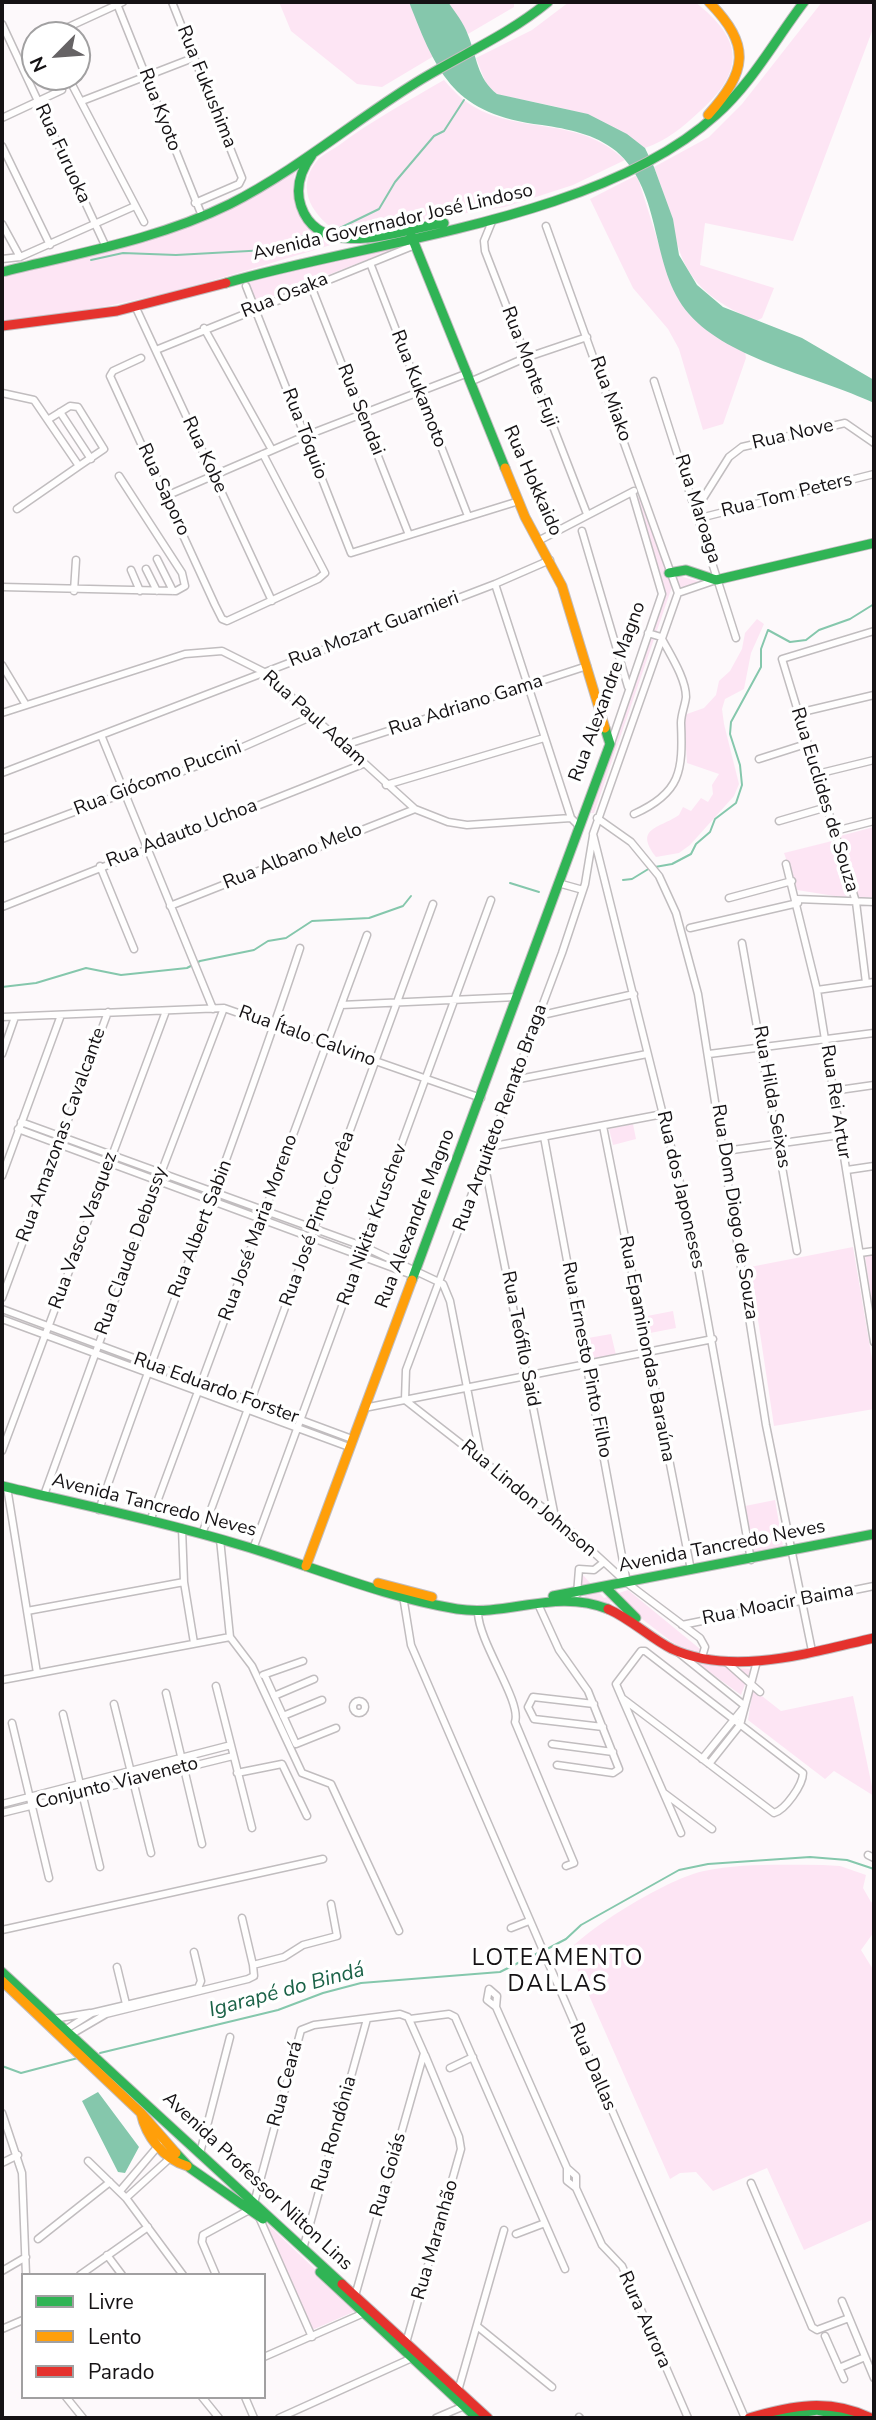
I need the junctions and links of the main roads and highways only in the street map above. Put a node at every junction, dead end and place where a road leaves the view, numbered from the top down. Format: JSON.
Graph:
{"nodes":[{"id":1,"x":548,"y":2,"type":"edge"},
{"id":2,"x":709,"y":2,"type":"edge"},
{"id":3,"x":804,"y":2,"type":"edge"},
{"id":4,"x":685,"y":138,"type":"junction"},
{"id":5,"x":320,"y":148,"type":"junction"},
{"id":6,"x":455,"y":226,"type":"junction"},
{"id":7,"x":411,"y":235,"type":"junction"},
{"id":8,"x":2,"y":272,"type":"edge"},
{"id":9,"x":2,"y":327,"type":"edge"},
{"id":10,"x":874,"y":543,"type":"edge"},
{"id":11,"x":669,"y":573,"type":"road end"},
{"id":12,"x":610,"y":744,"type":"joint"},
{"id":13,"x":5,"y":1486,"type":"edge"},
{"id":14,"x":874,"y":1534,"type":"edge"},
{"id":15,"x":303,"y":1563,"type":"junction"},
{"id":16,"x":605,"y":1587,"type":"junction"},
{"id":17,"x":578,"y":1596,"type":"junction"},
{"id":18,"x":650,"y":1631,"type":"junction"},
{"id":19,"x":874,"y":1638,"type":"edge"},
{"id":20,"x":2,"y":1972,"type":"edge"},
{"id":21,"x":2,"y":1981,"type":"edge"},
{"id":22,"x":83,"y":2051,"type":"junction"},
{"id":23,"x":92,"y":2060,"type":"junction"},
{"id":24,"x":141,"y":2113,"type":"junction"},
{"id":25,"x":202,"y":2154,"type":"junction"},
{"id":26,"x":215,"y":2166,"type":"junction"},
{"id":27,"x":189,"y":2167,"type":"junction"},
{"id":28,"x":203,"y":2180,"type":"junction"},
{"id":29,"x":254,"y":2209,"type":"junction"},
{"id":30,"x":477,"y":2418,"type":"edge"},
{"id":31,"x":488,"y":2418,"type":"edge"},
{"id":32,"x":747,"y":2418,"type":"edge"},
{"id":33,"x":770,"y":2418,"type":"edge"},
{"id":34,"x":855,"y":2418,"type":"edge"},
{"id":35,"x":871,"y":2418,"type":"edge"}],
"edges":[{"from":1,"to":5,"type":"main road"},
{"from":2,"to":4,"type":"main road"},
{"from":3,"to":4,"type":"main road","name":"Avenida Governador José Lindoso"},
{"from":4,"to":6,"type":"main road","name":"Avenida Governador José Lindoso"},
{"from":5,"to":6,"type":"main road"},
{"from":5,"to":8,"type":"main road"},
{"from":6,"to":7,"type":"main road","name":"Avenida Governador José Lindoso"},
{"from":7,"to":9,"type":"main road","name":"Avenida Governador José Lindoso"},
{"from":7,"to":12,"type":"main road","name":"Rua Hokkaido"},
{"from":10,"to":11,"type":"main road"},
{"from":12,"to":15,"type":"main road","name":"Rua Alexandre Magno"},
{"from":13,"to":15,"type":"main road","name":"Avenida Tancredo Neves"},
{"from":14,"to":16,"type":"main road","name":"Avenida Tancredo Neves"},
{"from":15,"to":17,"type":"main road","name":"Avenida Tancredo Neves"},
{"from":15,"to":17,"type":"main road","name":"Avenida Tancredo Neves"},
{"from":16,"to":17,"type":"main road","name":"Avenida Tancredo Neves"},
{"from":16,"to":18,"type":"main road"},
{"from":17,"to":18,"type":"main road"},
{"from":18,"to":19,"type":"main road"},
{"from":20,"to":22,"type":"main road","name":"Avenida Professor Nilton Lins"},
{"from":21,"to":22,"type":"main road","name":"Avenida Professor Nilton Lins"},
{"from":22,"to":23,"type":"main road","name":"Avenida Professor Nilton Lins"},
{"from":23,"to":24,"type":"main road","name":"Avenida Professor Nilton Lins"},
{"from":23,"to":25,"type":"main road","name":"Avenida Professor Nilton Lins"},
{"from":24,"to":27,"type":"main road","name":"Avenida Professor Nilton Lins"},
{"from":24,"to":27,"type":"main road"},
{"from":25,"to":26,"type":"main road","name":"Avenida Professor Nilton Lins"},
{"from":25,"to":27,"type":"main road"},
{"from":26,"to":28,"type":"main road"},
{"from":26,"to":29,"type":"main road","name":"Avenida Professor Nilton Lins"},
{"from":27,"to":28,"type":"main road","name":"Avenida Professor Nilton Lins"},
{"from":28,"to":29,"type":"main road","name":"Avenida Professor Nilton Lins"},
{"from":29,"to":30,"type":"main road","name":"Avenida Professor Nilton Lins"},
{"from":29,"to":31,"type":"main road","name":"Avenida Professor Nilton Lins"},
{"from":32,"to":35,"type":"main road"},
{"from":33,"to":34,"type":"main road"}]}
